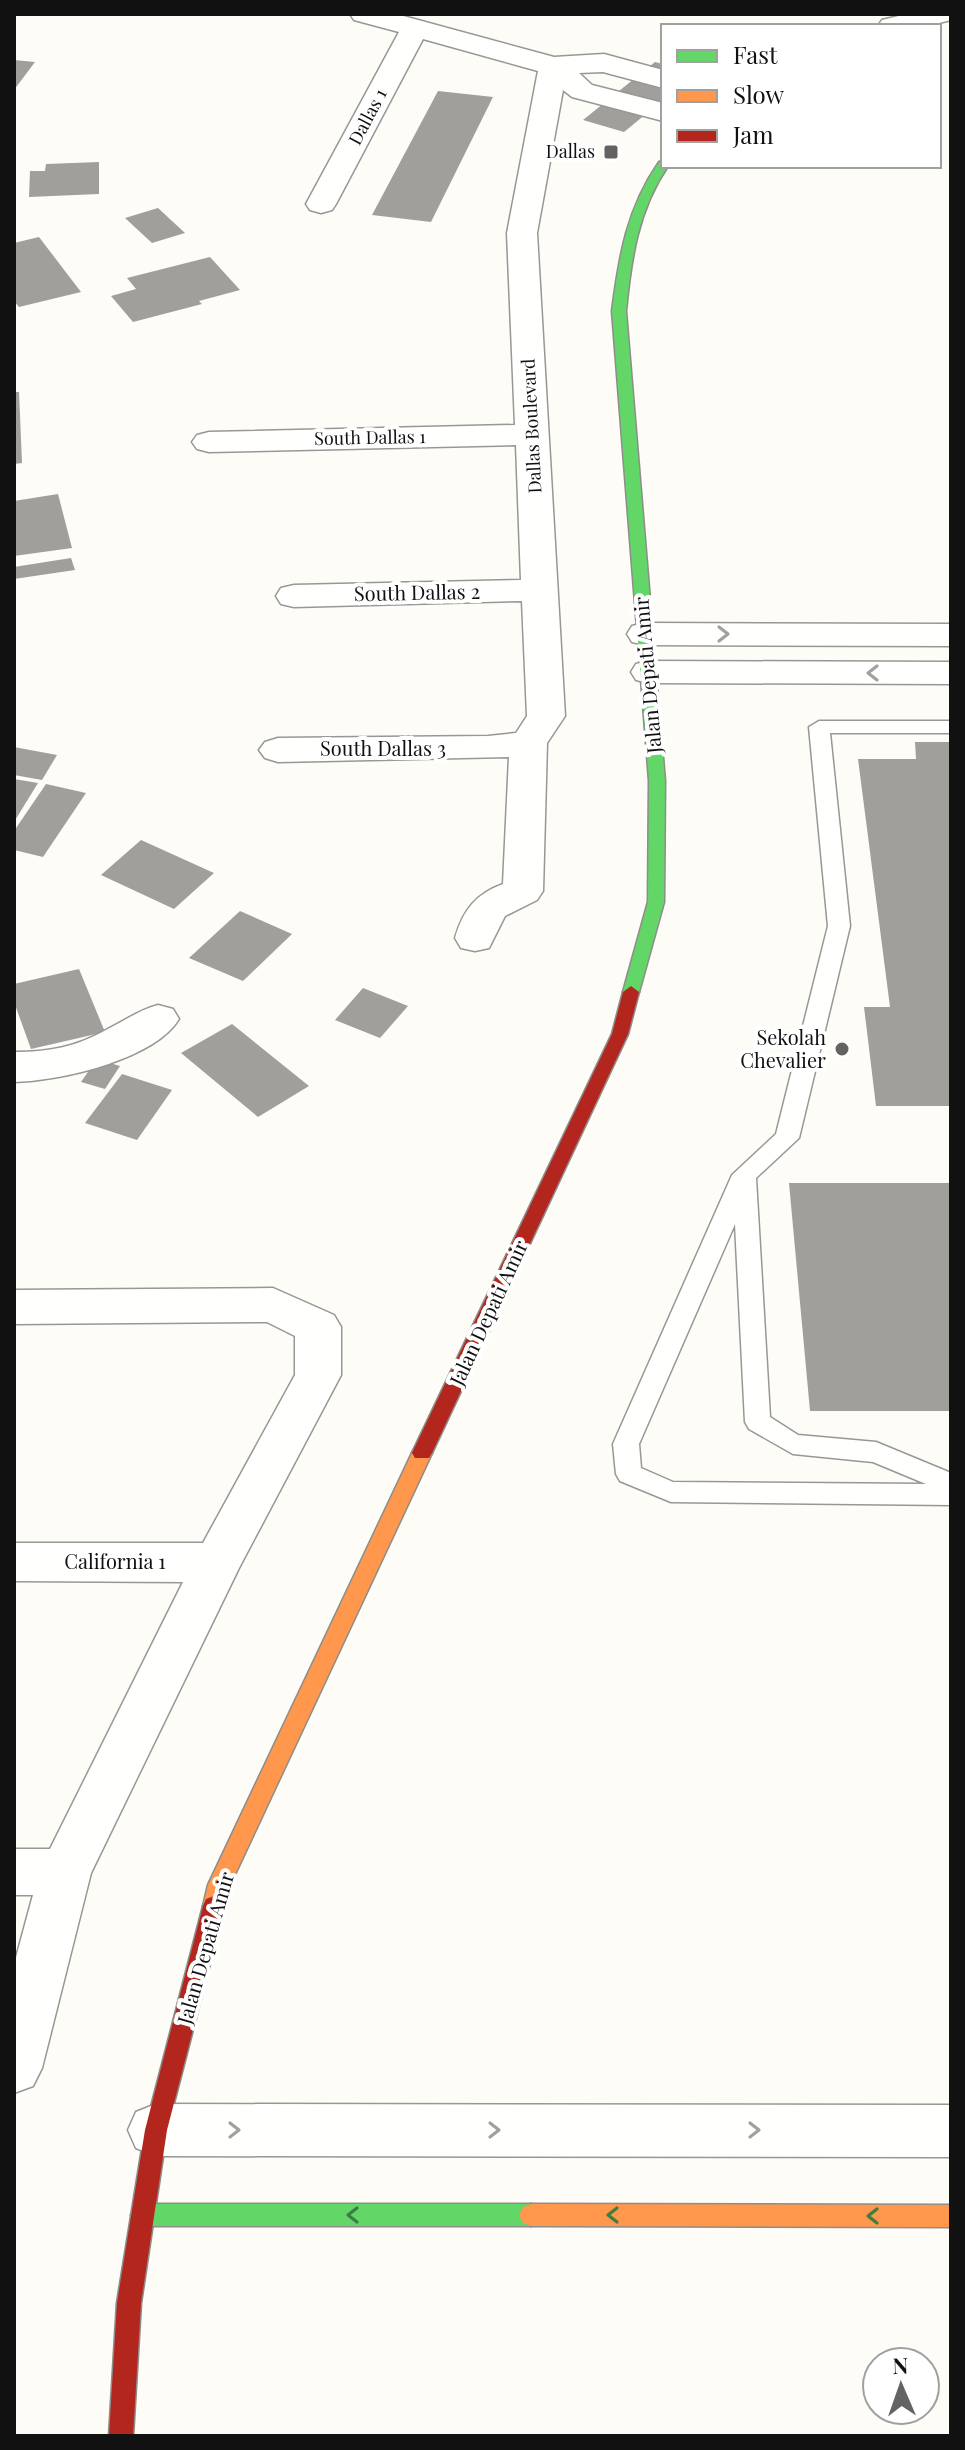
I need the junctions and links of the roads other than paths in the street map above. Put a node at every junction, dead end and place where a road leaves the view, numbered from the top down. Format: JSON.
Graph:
{"nodes":[{"id":1,"x":364,"y":14,"type":"edge"},
{"id":2,"x":942,"y":14,"type":"edge"},
{"id":3,"x":900,"y":24,"type":"edge"},
{"id":4,"x":414,"y":30,"type":"junction"},
{"id":5,"x":553,"y":66,"type":"junction"},
{"id":6,"x":661,"y":78,"type":"edge"},
{"id":7,"x":661,"y":111,"type":"edge"},
{"id":8,"x":661,"y":167,"type":"edge"},
{"id":9,"x":321,"y":204,"type":"dead end"},
{"id":10,"x":532,"y":435,"type":"junction"},
{"id":11,"x":209,"y":442,"type":"dead end"},
{"id":12,"x":539,"y":590,"type":"junction"},
{"id":13,"x":294,"y":596,"type":"dead end"},
{"id":14,"x":645,"y":634,"type":"junction"},
{"id":15,"x":951,"y":635,"type":"edge"},
{"id":16,"x":649,"y":672,"type":"junction"},
{"id":17,"x":951,"y":673,"type":"edge"},
{"id":18,"x":951,"y":727,"type":"edge"},
{"id":19,"x":528,"y":743,"type":"junction"},
{"id":20,"x":278,"y":750,"type":"dead end"},
{"id":21,"x":475,"y":938,"type":"dead end"},
{"id":22,"x":158,"y":1019,"type":"dead end"},
{"id":23,"x":14,"y":1067,"type":"edge"},
{"id":24,"x":744,"y":1175,"type":"junction"},
{"id":25,"x":14,"y":1307,"type":"edge"},
{"id":26,"x":951,"y":1484,"type":"edge"},
{"id":27,"x":951,"y":1495,"type":"edge"},
{"id":28,"x":14,"y":1562,"type":"edge"},
{"id":29,"x":217,"y":1563,"type":"junction"},
{"id":30,"x":14,"y":1872,"type":"edge"},
{"id":31,"x":65,"y":1872,"type":"junction"},
{"id":32,"x":14,"y":2068,"type":"edge"},
{"id":33,"x":156,"y":2130,"type":"junction"},
{"id":34,"x":951,"y":2131,"type":"edge"},
{"id":35,"x":143,"y":2215,"type":"junction"},
{"id":36,"x":951,"y":2216,"type":"edge"},
{"id":37,"x":121,"y":2436,"type":"edge"}],
"edges":[{"from":1,"to":4,"type":"street"},
{"from":2,"to":3,"type":"street"},
{"from":4,"to":5,"type":"street"},
{"from":4,"to":9,"type":"street","name":"Dallas 1"},
{"from":5,"to":6,"type":"street"},
{"from":5,"to":7,"type":"street"},
{"from":5,"to":10,"type":"street","name":"Dallas Boulevard"},
{"from":8,"to":14,"type":"street","name":"Jalan Depati Amir"},
{"from":10,"to":11,"type":"street","name":"South Dallas 1"},
{"from":10,"to":12,"type":"street","name":"Dallas Boulevard"},
{"from":12,"to":13,"type":"street","name":"South Dallas 2"},
{"from":12,"to":19,"type":"street","name":"Dallas Boulevard"},
{"from":14,"to":15,"type":"street","one_way":true},
{"from":14,"to":16,"type":"street","name":"Jalan Depati Amir"},
{"from":17,"to":16,"type":"street","one_way":true},
{"from":16,"to":33,"type":"street","name":"Jalan Depati Amir"},
{"from":18,"to":24,"type":"lane"},
{"from":19,"to":20,"type":"street","name":"South Dallas 3"},
{"from":19,"to":21,"type":"street"},
{"from":22,"to":23,"type":"street"},
{"from":24,"to":26,"type":"lane"},
{"from":24,"to":27,"type":"lane"},
{"from":25,"to":29,"type":"street"},
{"from":28,"to":29,"type":"street","name":"California 1"},
{"from":29,"to":31,"type":"street"},
{"from":30,"to":31,"type":"street"},
{"from":31,"to":32,"type":"street"},
{"from":33,"to":34,"type":"street","one_way":true},
{"from":33,"to":35,"type":"street","name":"Jalan Depati Amir"},
{"from":36,"to":35,"type":"street","one_way":true},
{"from":35,"to":37,"type":"street","name":"Jalan Depati Amir"}]}
